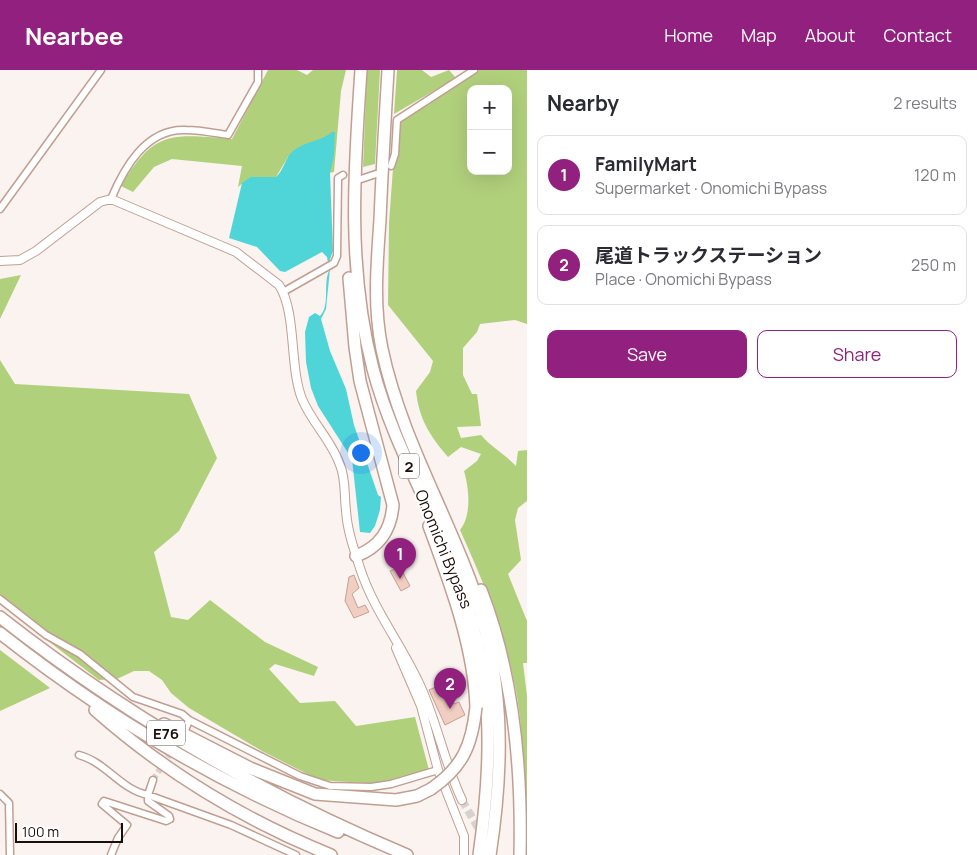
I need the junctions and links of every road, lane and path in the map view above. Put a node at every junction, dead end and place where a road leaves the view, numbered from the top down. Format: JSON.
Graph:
{"nodes":[{"id":1,"x":101,"y":70,"type":"edge"},
{"id":2,"x":258,"y":70,"type":"edge"},
{"id":3,"x":361,"y":70,"type":"edge"},
{"id":4,"x":388,"y":70,"type":"edge"},
{"id":5,"x":474,"y":70,"type":"edge"},
{"id":6,"x":358,"y":105,"type":"junction"},
{"id":7,"x":391,"y":166,"type":"dead end"},
{"id":8,"x":376,"y":174,"type":"dead end"},
{"id":9,"x":343,"y":175,"type":"dead end"},
{"id":10,"x":361,"y":178,"type":"dead end"},
{"id":11,"x":111,"y":199,"type":"junction"},
{"id":12,"x":0,"y":209,"type":"edge"},
{"id":13,"x":0,"y":261,"type":"edge"},
{"id":14,"x":283,"y":292,"type":"junction"},
{"id":15,"x":361,"y":312,"type":"junction"},
{"id":16,"x":420,"y":462,"type":"junction"},
{"id":17,"x":356,"y":556,"type":"junction"},
{"id":18,"x":0,"y":599,"type":"edge"},
{"id":19,"x":0,"y":617,"type":"edge"},
{"id":20,"x":388,"y":628,"type":"junction"},
{"id":21,"x":0,"y":633,"type":"edge"},
{"id":22,"x":66,"y":667,"type":"junction"},
{"id":23,"x":58,"y":677,"type":"junction"},
{"id":24,"x":189,"y":720,"type":"junction"},
{"id":25,"x":186,"y":728,"type":"dead end"},
{"id":26,"x":79,"y":754,"type":"dead end"},
{"id":27,"x":438,"y":770,"type":"junction"},
{"id":28,"x":517,"y":779,"type":"junction"},
{"id":29,"x":153,"y":780,"type":"tunnel mouth"},
{"id":30,"x":0,"y":794,"type":"edge"},
{"id":31,"x":148,"y":795,"type":"junction"},
{"id":32,"x":462,"y":800,"type":"tunnel mouth"},
{"id":33,"x":10,"y":855,"type":"edge"},
{"id":34,"x":111,"y":855,"type":"edge"},
{"id":35,"x":296,"y":855,"type":"edge"},
{"id":36,"x":331,"y":855,"type":"edge"},
{"id":37,"x":395,"y":855,"type":"edge"},
{"id":38,"x":407,"y":855,"type":"edge"},
{"id":39,"x":464,"y":855,"type":"edge"},
{"id":40,"x":479,"y":855,"type":"edge"},
{"id":41,"x":490,"y":855,"type":"edge"},
{"id":42,"x":512,"y":855,"type":"edge"},
{"id":43,"x":520,"y":855,"type":"edge"}],
"edges":[{"from":1,"to":12,"type":"street"},
{"from":2,"to":11,"type":"street"},
{"from":3,"to":6,"type":"highway","name":"Onomichi Bypass","number":"2"},
{"from":4,"to":16,"type":"highway","name":"Onomichi Bypass","number":"2"},
{"from":5,"to":7,"type":"street"},
{"from":6,"to":15,"type":"highway","name":"Onomichi Bypass","number":"2"},
{"from":6,"to":17,"type":"highway"},
{"from":8,"to":10,"type":"street"},
{"from":9,"to":14,"type":"street"},
{"from":11,"to":13,"type":"street"},
{"from":11,"to":14,"type":"street"},
{"from":14,"to":17,"type":"street"},
{"from":15,"to":22,"type":"highway","bridge":true},
{"from":15,"to":40,"type":"highway","name":"Onomichi Bypass","number":"2"},
{"from":16,"to":28,"type":"highway"},
{"from":16,"to":41,"type":"highway","name":"Onomichi Bypass","number":"2"},
{"from":17,"to":20,"type":"street"},
{"from":18,"to":24,"type":"street"},
{"from":19,"to":22,"type":"highway","number":"E76"},
{"from":20,"to":27,"type":"street"},
{"from":20,"to":32,"type":"street"},
{"from":21,"to":23,"type":"highway","number":"E76"},
{"from":22,"to":38,"type":"highway","number":"E76"},
{"from":23,"to":36,"type":"highway"},
{"from":23,"to":37,"type":"highway","number":"E76"},
{"from":24,"to":25,"type":"street"},
{"from":24,"to":27,"type":"street"},
{"from":26,"to":31,"type":"street"},
{"from":27,"to":39,"type":"street"},
{"from":28,"to":42,"type":"highway"},
{"from":28,"to":43,"type":"highway"},
{"from":29,"to":31,"type":"street"},
{"from":30,"to":33,"type":"street"},
{"from":31,"to":34,"type":"street"},
{"from":31,"to":35,"type":"street"}]}
